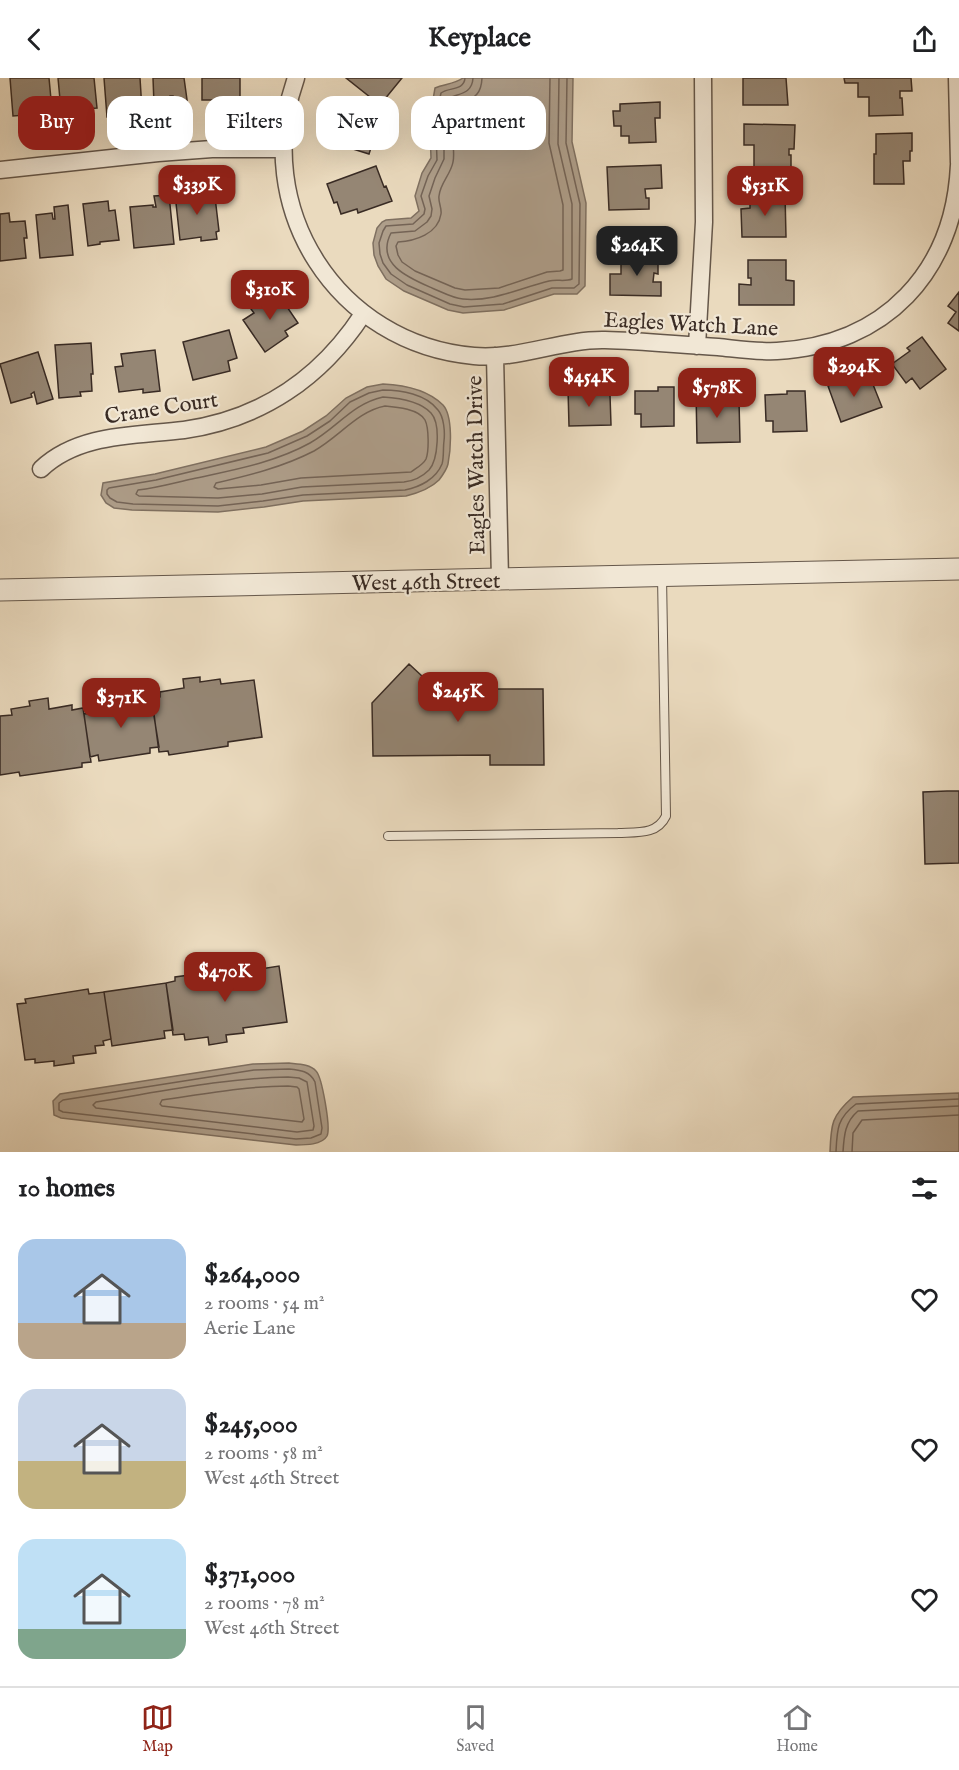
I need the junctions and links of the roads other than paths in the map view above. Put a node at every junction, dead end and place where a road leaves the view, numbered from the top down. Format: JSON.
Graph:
{"nodes":[{"id":1,"x":296,"y":78,"type":"edge"},
{"id":2,"x":704,"y":78,"type":"edge"},
{"id":3,"x":957,"y":78,"type":"edge"},
{"id":4,"x":291,"y":96,"type":"edge"},
{"id":5,"x":205,"y":150,"type":"edge"},
{"id":6,"x":283,"y":150,"type":"edge"},
{"id":7,"x":959,"y":164,"type":"edge"},
{"id":8,"x":0,"y":171,"type":"edge"},
{"id":9,"x":363,"y":314,"type":"junction"},
{"id":10,"x":698,"y":346,"type":"junction"},
{"id":11,"x":495,"y":357,"type":"junction"},
{"id":12,"x":41,"y":469,"type":"dead end"},
{"id":13,"x":959,"y":569,"type":"edge"},
{"id":14,"x":662,"y":576,"type":"junction"},
{"id":15,"x":500,"y":579,"type":"junction"},
{"id":16,"x":0,"y":590,"type":"edge"},
{"id":17,"x":388,"y":836,"type":"dead end"}],
"edges":[{"from":1,"to":4,"type":"street","name":"Eagles Watch Drive"},
{"from":2,"to":10,"type":"street"},
{"from":3,"to":7,"type":"street","name":"Eagles Watch Lane"},
{"from":5,"to":8,"type":"street"},
{"from":6,"to":9,"type":"street","name":"Eagles Watch Drive"},
{"from":7,"to":10,"type":"street","name":"Eagles Watch Lane"},
{"from":9,"to":11,"type":"street","name":"Eagles Watch Drive"},
{"from":9,"to":12,"type":"street","name":"Crane Court"},
{"from":10,"to":11,"type":"street","name":"Eagles Watch Lane"},
{"from":11,"to":15,"type":"street","name":"Eagles Watch Drive"},
{"from":13,"to":14,"type":"street","name":"West 46th Street"},
{"from":14,"to":15,"type":"street","name":"West 46th Street"},
{"from":14,"to":17,"type":"lane"},
{"from":15,"to":16,"type":"street","name":"West 46th Street"}]}
